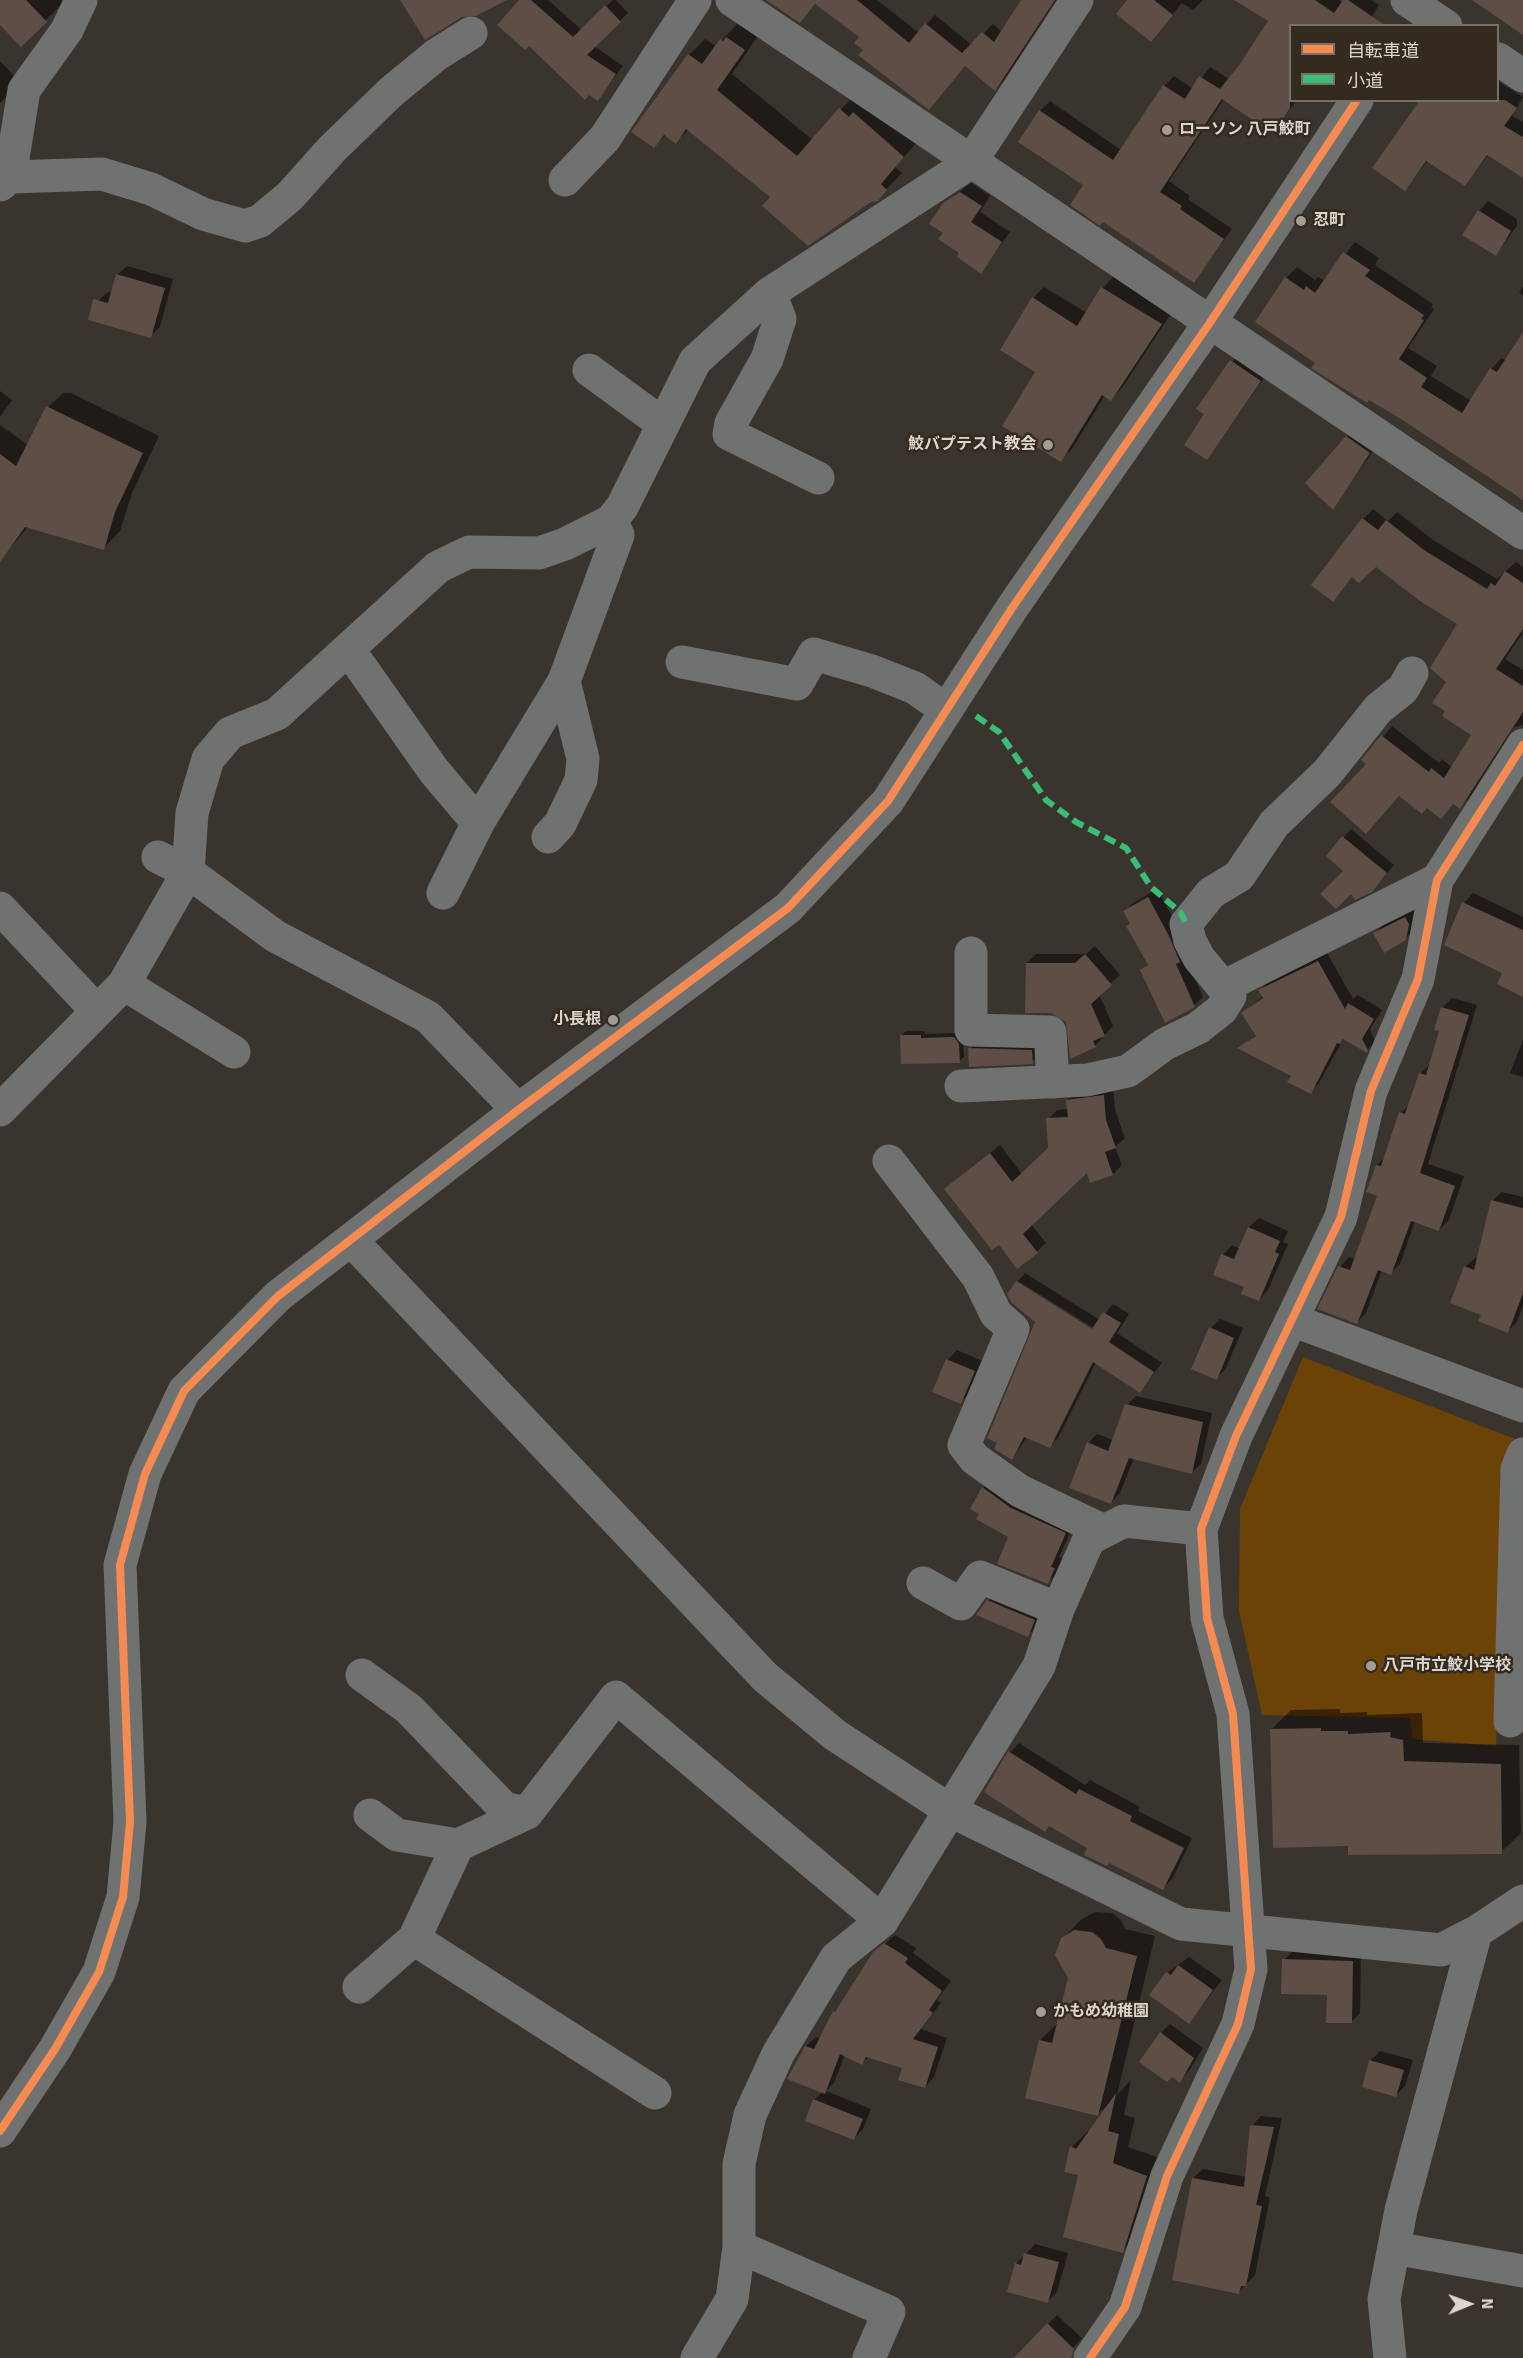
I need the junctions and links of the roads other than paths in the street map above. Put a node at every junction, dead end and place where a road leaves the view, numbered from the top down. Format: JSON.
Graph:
{"nodes":[{"id":1,"x":81,"y":0,"type":"edge"},
{"id":2,"x":695,"y":0,"type":"edge"},
{"id":3,"x":732,"y":0,"type":"edge"},
{"id":4,"x":1077,"y":0,"type":"edge"},
{"id":5,"x":1414,"y":8,"type":"edge"},
{"id":6,"x":1442,"y":24,"type":"edge"},
{"id":7,"x":471,"y":33,"type":"dead end"},
{"id":8,"x":1499,"y":60,"type":"edge"},
{"id":9,"x":1523,"y":76,"type":"edge"},
{"id":10,"x":1356,"y":102,"type":"edge"},
{"id":11,"x":970,"y":162,"type":"junction"},
{"id":12,"x":565,"y":180,"type":"dead end"},
{"id":13,"x":5,"y":181,"type":"edge"},
{"id":14,"x":770,"y":293,"type":"junction"},
{"id":15,"x":1209,"y":324,"type":"junction"},
{"id":16,"x":589,"y":370,"type":"dead end"},
{"id":17,"x":663,"y":424,"type":"junction"},
{"id":18,"x":818,"y":478,"type":"dead end"},
{"id":19,"x":611,"y":521,"type":"junction"},
{"id":20,"x":1521,"y":528,"type":"edge"},
{"id":21,"x":349,"y":650,"type":"junction"},
{"id":22,"x":681,"y":662,"type":"dead end"},
{"id":23,"x":1412,"y":673,"type":"dead end"},
{"id":24,"x":564,"y":681,"type":"junction"},
{"id":25,"x":946,"y":710,"type":"junction"},
{"id":26,"x":1523,"y":746,"type":"edge"},
{"id":27,"x":478,"y":823,"type":"junction"},
{"id":28,"x":548,"y":837,"type":"dead end"},
{"id":29,"x":158,"y":857,"type":"dead end"},
{"id":30,"x":188,"y":873,"type":"junction"},
{"id":31,"x":1437,"y":880,"type":"junction"},
{"id":32,"x":443,"y":893,"type":"dead end"},
{"id":33,"x":0,"y":908,"type":"edge"},
{"id":34,"x":971,"y":953,"type":"dead end"},
{"id":35,"x":124,"y":984,"type":"junction"},
{"id":36,"x":1223,"y":987,"type":"junction"},
{"id":37,"x":97,"y":1011,"type":"junction"},
{"id":38,"x":234,"y":1052,"type":"dead end"},
{"id":39,"x":1053,"y":1082,"type":"junction"},
{"id":40,"x":961,"y":1086,"type":"dead end"},
{"id":41,"x":0,"y":1110,"type":"edge"},
{"id":42,"x":518,"y":1110,"type":"junction"},
{"id":43,"x":889,"y":1161,"type":"dead end"},
{"id":44,"x":351,"y":1240,"type":"junction"},
{"id":45,"x":1292,"y":1320,"type":"junction"},
{"id":46,"x":1523,"y":1406,"type":"edge"},
{"id":47,"x":1523,"y":1454,"type":"edge"},
{"id":48,"x":1519,"y":1507,"type":"edge"},
{"id":49,"x":1201,"y":1528,"type":"junction"},
{"id":50,"x":1104,"y":1531,"type":"junction"},
{"id":51,"x":923,"y":1583,"type":"dead end"},
{"id":52,"x":1058,"y":1609,"type":"junction"},
{"id":53,"x":362,"y":1675,"type":"dead end"},
{"id":54,"x":1510,"y":1721,"type":"dead end"},
{"id":55,"x":951,"y":1811,"type":"junction"},
{"id":56,"x":527,"y":1813,"type":"junction"},
{"id":57,"x":370,"y":1815,"type":"dead end"},
{"id":58,"x":458,"y":1845,"type":"junction"},
{"id":59,"x":1523,"y":1901,"type":"edge"},
{"id":60,"x":882,"y":1921,"type":"junction"},
{"id":61,"x":1476,"y":1932,"type":"junction"},
{"id":62,"x":1248,"y":1933,"type":"junction"},
{"id":63,"x":414,"y":1939,"type":"junction"},
{"id":64,"x":359,"y":1987,"type":"dead end"},
{"id":65,"x":655,"y":2093,"type":"dead end"},
{"id":66,"x":0,"y":2131,"type":"edge"},
{"id":67,"x":739,"y":2247,"type":"junction"},
{"id":68,"x":1394,"y":2248,"type":"junction"},
{"id":69,"x":1523,"y":2271,"type":"edge"},
{"id":70,"x":698,"y":2358,"type":"edge"},
{"id":71,"x":869,"y":2358,"type":"edge"},
{"id":72,"x":1090,"y":2358,"type":"edge"},
{"id":73,"x":1390,"y":2358,"type":"edge"}],
"edges":[{"from":1,"to":13,"type":"street"},
{"from":2,"to":12,"type":"street"},
{"from":3,"to":11,"type":"street"},
{"from":4,"to":11,"type":"street"},
{"from":5,"to":6,"type":"street"},
{"from":7,"to":13,"type":"street"},
{"from":8,"to":9,"type":"street"},
{"from":10,"to":15,"type":"street"},
{"from":11,"to":14,"type":"street"},
{"from":11,"to":15,"type":"street"},
{"from":14,"to":17,"type":"street"},
{"from":14,"to":18,"type":"street"},
{"from":15,"to":20,"type":"street"},
{"from":15,"to":25,"type":"street"},
{"from":16,"to":17,"type":"street"},
{"from":17,"to":19,"type":"street"},
{"from":19,"to":21,"type":"street"},
{"from":19,"to":24,"type":"street"},
{"from":21,"to":27,"type":"street"},
{"from":21,"to":30,"type":"street"},
{"from":22,"to":25,"type":"street"},
{"from":23,"to":36,"type":"street"},
{"from":24,"to":27,"type":"street"},
{"from":24,"to":28,"type":"street"},
{"from":25,"to":42,"type":"street"},
{"from":26,"to":31,"type":"street"},
{"from":27,"to":32,"type":"street"},
{"from":29,"to":30,"type":"street"},
{"from":30,"to":35,"type":"street"},
{"from":30,"to":42,"type":"street"},
{"from":31,"to":36,"type":"street"},
{"from":31,"to":45,"type":"street"},
{"from":33,"to":37,"type":"street"},
{"from":34,"to":39,"type":"street"},
{"from":35,"to":37,"type":"street"},
{"from":35,"to":38,"type":"street"},
{"from":36,"to":39,"type":"street"},
{"from":37,"to":41,"type":"street"},
{"from":39,"to":40,"type":"street"},
{"from":42,"to":44,"type":"street"},
{"from":43,"to":50,"type":"street"},
{"from":44,"to":55,"type":"street"},
{"from":44,"to":66,"type":"street"},
{"from":45,"to":46,"type":"street"},
{"from":45,"to":49,"type":"street"},
{"from":47,"to":48,"type":"street"},
{"from":48,"to":54,"type":"street"},
{"from":49,"to":50,"type":"street"},
{"from":49,"to":62,"type":"street"},
{"from":50,"to":52,"type":"street"},
{"from":51,"to":52,"type":"street"},
{"from":52,"to":55,"type":"street"},
{"from":53,"to":56,"type":"street"},
{"from":55,"to":60,"type":"street"},
{"from":55,"to":62,"type":"street"},
{"from":56,"to":58,"type":"street"},
{"from":56,"to":60,"type":"street"},
{"from":57,"to":58,"type":"street"},
{"from":58,"to":63,"type":"street"},
{"from":59,"to":61,"type":"street"},
{"from":60,"to":67,"type":"street"},
{"from":61,"to":62,"type":"street"},
{"from":61,"to":68,"type":"street"},
{"from":62,"to":72,"type":"street"},
{"from":63,"to":64,"type":"street"},
{"from":63,"to":65,"type":"street"},
{"from":67,"to":70,"type":"street"},
{"from":67,"to":71,"type":"street"},
{"from":68,"to":69,"type":"street"},
{"from":68,"to":73,"type":"street"}]}
